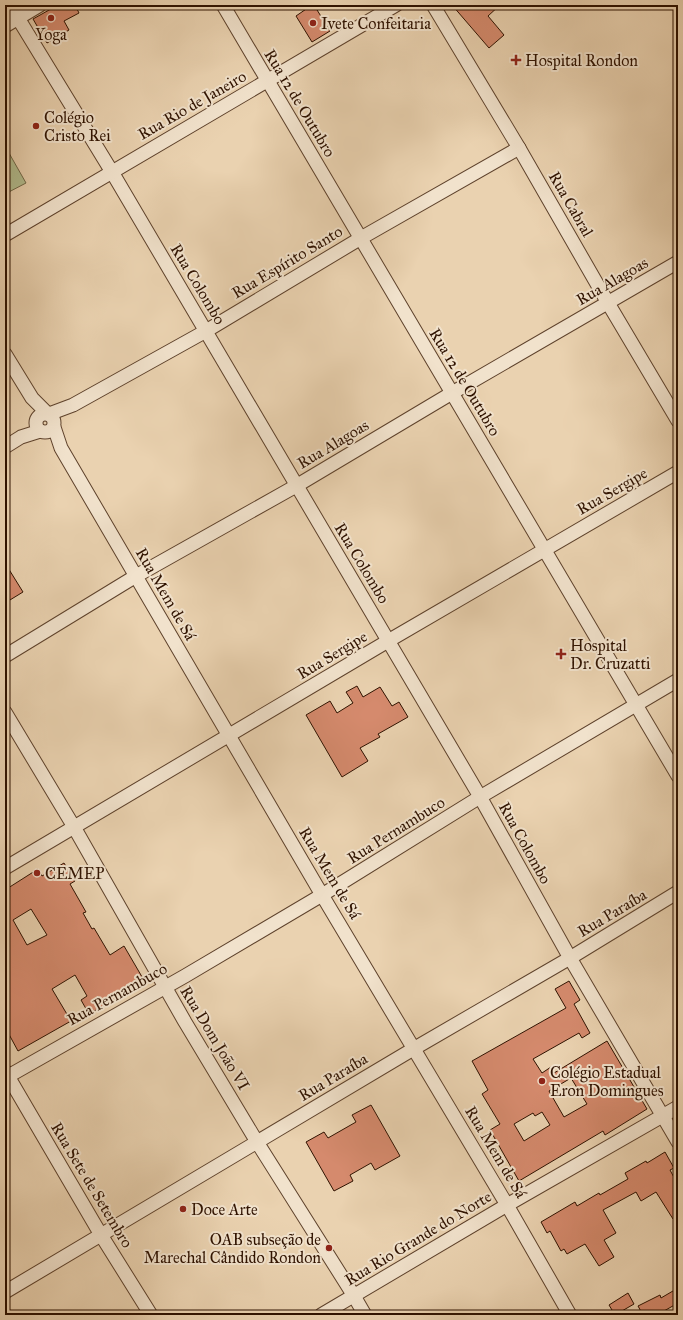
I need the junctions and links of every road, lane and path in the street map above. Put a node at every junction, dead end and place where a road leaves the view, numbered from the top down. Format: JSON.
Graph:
{"nodes":[{"id":1,"x":10,"y":5,"type":"edge"},
{"id":2,"x":40,"y":5,"type":"edge"},
{"id":3,"x":223,"y":5,"type":"edge"},
{"id":4,"x":396,"y":5,"type":"edge"},
{"id":5,"x":433,"y":5,"type":"edge"},
{"id":6,"x":18,"y":18,"type":"junction"},
{"id":7,"x":5,"y":26,"type":"edge"},
{"id":8,"x":268,"y":80,"type":"junction"},
{"id":9,"x":519,"y":148,"type":"junction"},
{"id":10,"x":112,"y":172,"type":"junction"},
{"id":11,"x":5,"y":235,"type":"edge"},
{"id":12,"x":360,"y":238,"type":"junction"},
{"id":13,"x":678,"y":262,"type":"edge"},
{"id":14,"x":608,"y":303,"type":"junction"},
{"id":15,"x":206,"y":331,"type":"junction"},
{"id":16,"x":5,"y":354,"type":"edge"},
{"id":17,"x":452,"y":393,"type":"junction"},
{"id":18,"x":678,"y":420,"type":"edge"},
{"id":19,"x":45,"y":423,"type":"junction"},
{"id":20,"x":5,"y":446,"type":"edge"},
{"id":21,"x":678,"y":472,"type":"edge"},
{"id":22,"x":296,"y":486,"type":"junction"},
{"id":23,"x":544,"y":550,"type":"junction"},
{"id":24,"x":136,"y":576,"type":"junction"},
{"id":25,"x":388,"y":641,"type":"junction"},
{"id":26,"x":5,"y":656,"type":"edge"},
{"id":27,"x":678,"y":680,"type":"edge"},
{"id":28,"x":636,"y":705,"type":"junction"},
{"id":29,"x":5,"y":712,"type":"edge"},
{"id":30,"x":229,"y":736,"type":"junction"},
{"id":31,"x":678,"y":776,"type":"edge"},
{"id":32,"x":480,"y":797,"type":"junction"},
{"id":33,"x":74,"y":827,"type":"junction"},
{"id":34,"x":5,"y":868,"type":"edge"},
{"id":35,"x":678,"y":892,"type":"edge"},
{"id":36,"x":322,"y":895,"type":"junction"},
{"id":37,"x":570,"y":958,"type":"junction"},
{"id":38,"x":165,"y":987,"type":"junction"},
{"id":39,"x":414,"y":1048,"type":"junction"},
{"id":40,"x":6,"y":1075,"type":"edge"},
{"id":41,"x":678,"y":1107,"type":"edge"},
{"id":42,"x":663,"y":1117,"type":"junction"},
{"id":43,"x":257,"y":1142,"type":"junction"},
{"id":44,"x":678,"y":1142,"type":"edge"},
{"id":45,"x":507,"y":1205,"type":"junction"},
{"id":46,"x":101,"y":1236,"type":"junction"},
{"id":47,"x":5,"y":1292,"type":"edge"},
{"id":48,"x":354,"y":1296,"type":"junction"},
{"id":49,"x":151,"y":1315,"type":"edge"},
{"id":50,"x":321,"y":1315,"type":"edge"},
{"id":51,"x":365,"y":1315,"type":"edge"},
{"id":52,"x":570,"y":1315,"type":"edge"}],
"edges":[{"from":1,"to":6,"type":"street","name":"Rua Colombo"},
{"from":2,"to":6,"type":"street"},
{"from":3,"to":8,"type":"street","name":"Rua 12 de Outubro"},
{"from":4,"to":8,"type":"street","name":"Rua Rio de Janeiro"},
{"from":5,"to":9,"type":"street","name":"Rua Cabral"},
{"from":6,"to":7,"type":"street"},
{"from":6,"to":10,"type":"street","name":"Rua Colombo"},
{"from":8,"to":10,"type":"street","name":"Rua Rio de Janeiro"},
{"from":8,"to":12,"type":"street","name":"Rua 12 de Outubro"},
{"from":9,"to":12,"type":"street","name":"Rua Espírito Santo"},
{"from":9,"to":14,"type":"street","name":"Rua Cabral"},
{"from":10,"to":11,"type":"street","name":"Rua Rio de Janeiro"},
{"from":10,"to":15,"type":"street","name":"Rua Colombo"},
{"from":12,"to":15,"type":"street","name":"Rua Espírito Santo"},
{"from":12,"to":17,"type":"street","name":"Rua 12 de Outubro"},
{"from":13,"to":14,"type":"street","name":"Rua Alagoas"},
{"from":14,"to":17,"type":"street","name":"Rua Alagoas"},
{"from":14,"to":18,"type":"street","name":"Rua Cabral"},
{"from":15,"to":19,"type":"street","name":"Rua Espírito Santo"},
{"from":15,"to":22,"type":"street","name":"Rua Colombo"},
{"from":16,"to":19,"type":"street"},
{"from":17,"to":22,"type":"street","name":"Rua Alagoas"},
{"from":17,"to":23,"type":"street","name":"Rua 12 de Outubro"},
{"from":19,"to":20,"type":"street","name":"Rua Espírito Santo"},
{"from":19,"to":24,"type":"street","name":"Rua Mem de Sá"},
{"from":21,"to":23,"type":"street","name":"Rua Sergipe"},
{"from":22,"to":24,"type":"street","name":"Rua Alagoas"},
{"from":22,"to":25,"type":"street","name":"Rua Colombo"},
{"from":23,"to":25,"type":"street","name":"Rua Sergipe"},
{"from":23,"to":28,"type":"street","name":"Rua 12 de Outubro"},
{"from":24,"to":26,"type":"street","name":"Rua Alagoas"},
{"from":24,"to":30,"type":"street","name":"Rua Mem de Sá"},
{"from":25,"to":30,"type":"street","name":"Rua Sergipe"},
{"from":25,"to":32,"type":"street","name":"Rua Colombo"},
{"from":27,"to":28,"type":"street","name":"Rua Pernambuco"},
{"from":28,"to":31,"type":"street","name":"Rua 12 de Outubro"},
{"from":28,"to":32,"type":"street","name":"Rua Pernambuco"},
{"from":29,"to":33,"type":"street","name":"Rua Dom João VI"},
{"from":30,"to":33,"type":"street","name":"Rua Sergipe"},
{"from":30,"to":36,"type":"street","name":"Rua Mem de Sá"},
{"from":32,"to":36,"type":"street","name":"Rua Pernambuco"},
{"from":32,"to":37,"type":"street","name":"Rua Colombo"},
{"from":33,"to":34,"type":"street","name":"Rua Sergipe"},
{"from":33,"to":38,"type":"street","name":"Rua Dom João VI"},
{"from":35,"to":37,"type":"street","name":"Rua Paraíba"},
{"from":36,"to":38,"type":"street","name":"Rua Pernambuco"},
{"from":36,"to":39,"type":"street","name":"Rua Mem de Sá"},
{"from":37,"to":39,"type":"street","name":"Rua Paraíba"},
{"from":37,"to":42,"type":"street","name":"Rua Colombo"},
{"from":38,"to":40,"type":"street","name":"Rua Pernambuco"},
{"from":38,"to":43,"type":"street","name":"Rua Dom João VI"},
{"from":39,"to":43,"type":"street","name":"Rua Paraíba"},
{"from":39,"to":45,"type":"street","name":"Rua Mem de Sá"},
{"from":40,"to":46,"type":"street","name":"Rua Sete de Setembro"},
{"from":41,"to":42,"type":"street","name":"Rua Rio Grande do Norte"},
{"from":42,"to":44,"type":"street","name":"Rua Colombo"},
{"from":42,"to":45,"type":"street","name":"Rua Rio Grande do Norte"},
{"from":43,"to":46,"type":"street","name":"Rua Paraíba"},
{"from":43,"to":48,"type":"street","name":"Rua Dom João VI"},
{"from":45,"to":48,"type":"street","name":"Rua Rio Grande do Norte"},
{"from":45,"to":52,"type":"street","name":"Rua Mem de Sá"},
{"from":46,"to":47,"type":"street","name":"Rua Paraíba"},
{"from":46,"to":49,"type":"street","name":"Rua Sete de Setembro"},
{"from":48,"to":50,"type":"street","name":"Rua Rio Grande do Norte"},
{"from":48,"to":51,"type":"street","name":"Rua Dom João VI"}]}
